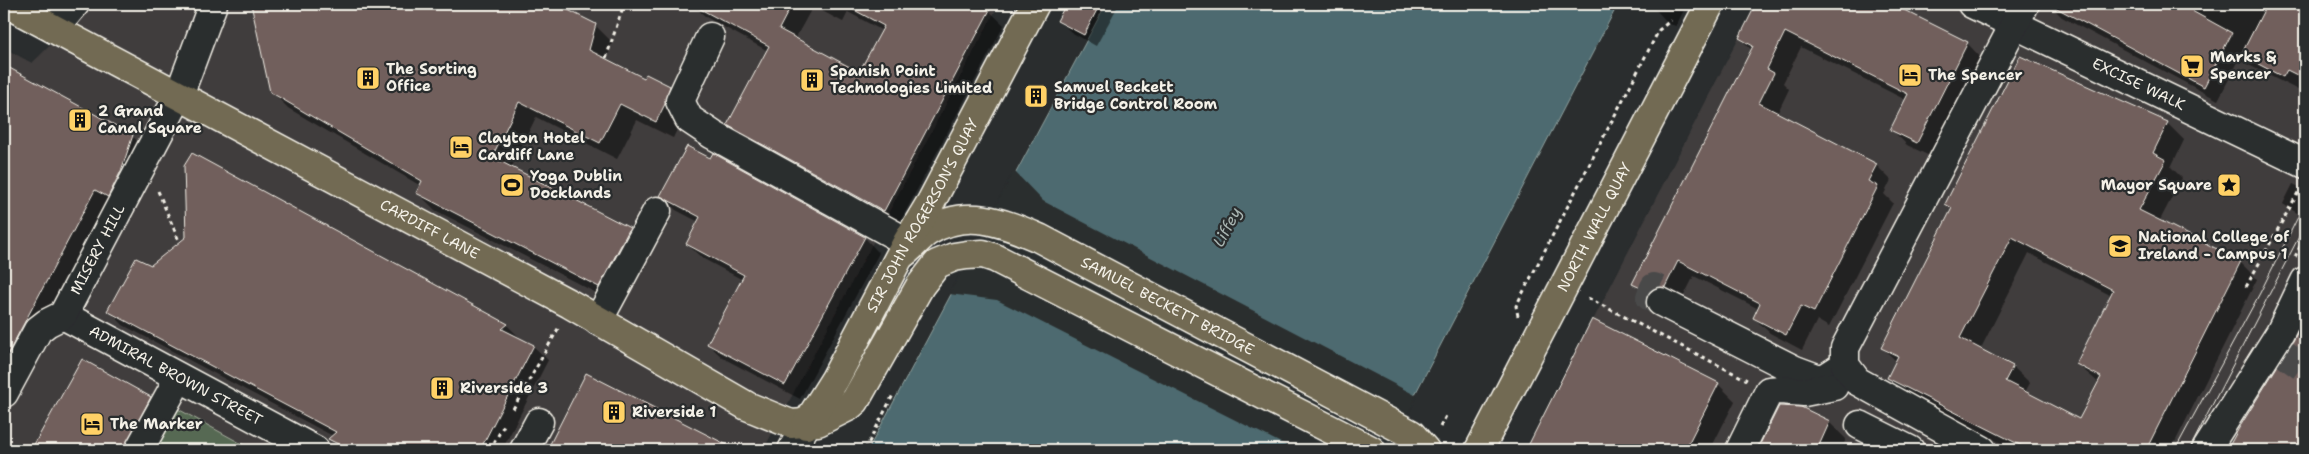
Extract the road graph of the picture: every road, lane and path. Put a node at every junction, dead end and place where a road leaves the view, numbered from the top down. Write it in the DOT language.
graph roads {
  1 [pos="7,4"];
  2 [pos="75,4"];
  3 [pos="213,4"];
  4 [pos="624,4"];
  5 [pos="1035,4"];
  6 [pos="1972,4"];
  7 [pos="1708,8"];
  8 [pos="2019,14"];
  9 [pos="54,29"];
  10 [pos="710,37"];
  11 [pos="606,58"];
  12 [pos="179,95"];
  13 [pos="2303,175"];
  14 [pos="157,189"];
  15 [pos="657,211"];
  16 [pos="179,242"];
  17 [pos="904,248"];
  18 [pos="2305,281"];
  19 [pos="1564,286"];
  20 [pos="2246,287"];
  21 [pos="1664,298"];
  22 [pos="63,315"];
  23 [pos="598,321"];
  24 [pos="548,348"];
  25 [pos="1527,358"];
  26 [pos="1851,373"];
  27 [pos="179,378"];
  28 [pos="1770,392"];
  29 [pos="4,393"];
  30 [pos="894,393"];
  31 [pos="512,410"];
  32 [pos="1446,416"];
  33 [pos="508,418"];
  34 [pos="539,422"];
  35 [pos="806,425"];
  36 [pos="1860,425"];
  37 [pos="1425,438"];
  38 [pos="140,450"];
  39 [pos="315,450"];
  40 [pos="490,450"];
  41 [pos="524,450"];
  42 [pos="792,450"];
  43 [pos="865,450"];
  44 [pos="1371,450"];
  45 [pos="1479,450"];
  46 [pos="1740,450"];
  47 [pos="1910,450"];
  48 [pos="1982,450"];
  49 [pos="2206,450"];
  1 -- 9 [label="main road, CARDIFF LANE"];
  2 -- 9 [label="street"];
  3 -- 12 [label="street, MISERY HILL"];
  4 -- 11 [label="path"];
  5 -- 17 [label="main road, SIR JOHN ROGERSON'S QUAY"];
  6 -- 8 [label="street, EXCISE WALK"];
  7 -- 19 [label="main road, NORTH WALL QUAY"];
  7 -- 25 [label="path"];
  8 -- 13 [label="street, EXCISE WALK"];
  8 -- 26 [label="street"];
  9 -- 12 [label="main road, CARDIFF LANE"];
  10 -- 17 [label="street"];
  12 -- 22 [label="street, MISERY HILL"];
  12 -- 23 [label="main road, CARDIFF LANE"];
  13 -- 20 [label="path"];
  14 -- 16 [label="path"];
  15 -- 23 [label="street"];
  17 -- 35 [label="main road, SIR JOHN ROGERSON'S QUAY"];
  17 -- 37 [label="main road, SAMUEL BECKETT BRIDGE"];
  18 -- 49 [label="street"];
  19 -- 25 [label="main road, NORTH WALL QUAY"];
  19 -- 28 [label="path"];
  21 -- 26 [label="street"];
  22 -- 27 [label="street, ADMIRAL BROWN STREET"];
  22 -- 29 [label="street"];
  23 -- 35 [label="main road, CARDIFF LANE"];
  24 -- 31 [label="path"];
  25 -- 45 [label="main road, NORTH WALL QUAY"];
  26 -- 28 [label="street"];
  26 -- 48 [label="street"];
  27 -- 38 [label="street"];
  27 -- 39 [label="street, ADMIRAL BROWN STREET"];
  28 -- 46 [label="street"];
  30 -- 43 [label="path"];
  32 -- 37 [label="path"];
  33 -- 40 [label="path"];
  34 -- 41 [label="street"];
  35 -- 42 [label="street, SIR JOHN ROGERSON'S QUAY"];
  35 -- 44 [label="main road, SIR JOHN ROGERSON'S QUAY"];
  36 -- 47 [label="street"];
}
